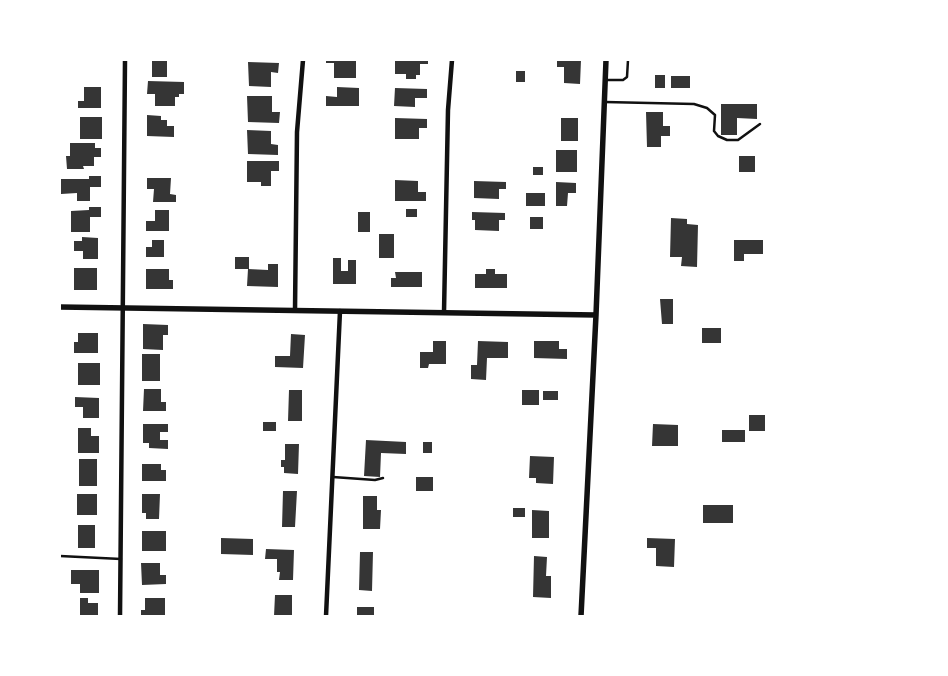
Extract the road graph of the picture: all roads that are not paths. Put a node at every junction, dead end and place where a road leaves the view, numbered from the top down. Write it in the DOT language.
graph roads {
  1 [pos="125,60"];
  2 [pos="302,60"];
  3 [pos="452,60"];
  4 [pos="606,60"];
  5 [pos="628,60"];
  6 [pos="606,80"];
  7 [pos="605,102"];
  8 [pos="760,124"];
  9 [pos="60,307"];
  10 [pos="123,308"];
  11 [pos="295,310"];
  12 [pos="340,311"];
  13 [pos="444,312"];
  14 [pos="596,315"];
  15 [pos="333,477"];
  16 [pos="383,478"];
  17 [pos="60,556"];
  18 [pos="121,559"];
  19 [pos="120,616"];
  20 [pos="326,616"];
  21 [pos="581,616"];
  1 -- 10 [label="street"];
  2 -- 11 [label="street"];
  3 -- 13 [label="street"];
  4 -- 6 [label="street"];
  5 -- 6 [label="lane"];
  6 -- 7 [label="street"];
  7 -- 8 [label="lane"];
  7 -- 14 [label="street"];
  9 -- 10 [label="street"];
  10 -- 11 [label="street"];
  10 -- 18 [label="street"];
  11 -- 12 [label="street"];
  12 -- 13 [label="street"];
  12 -- 15 [label="street"];
  13 -- 14 [label="street"];
  14 -- 21 [label="street"];
  15 -- 16 [label="lane"];
  15 -- 20 [label="street"];
  17 -- 18 [label="lane"];
  18 -- 19 [label="street"];
}
